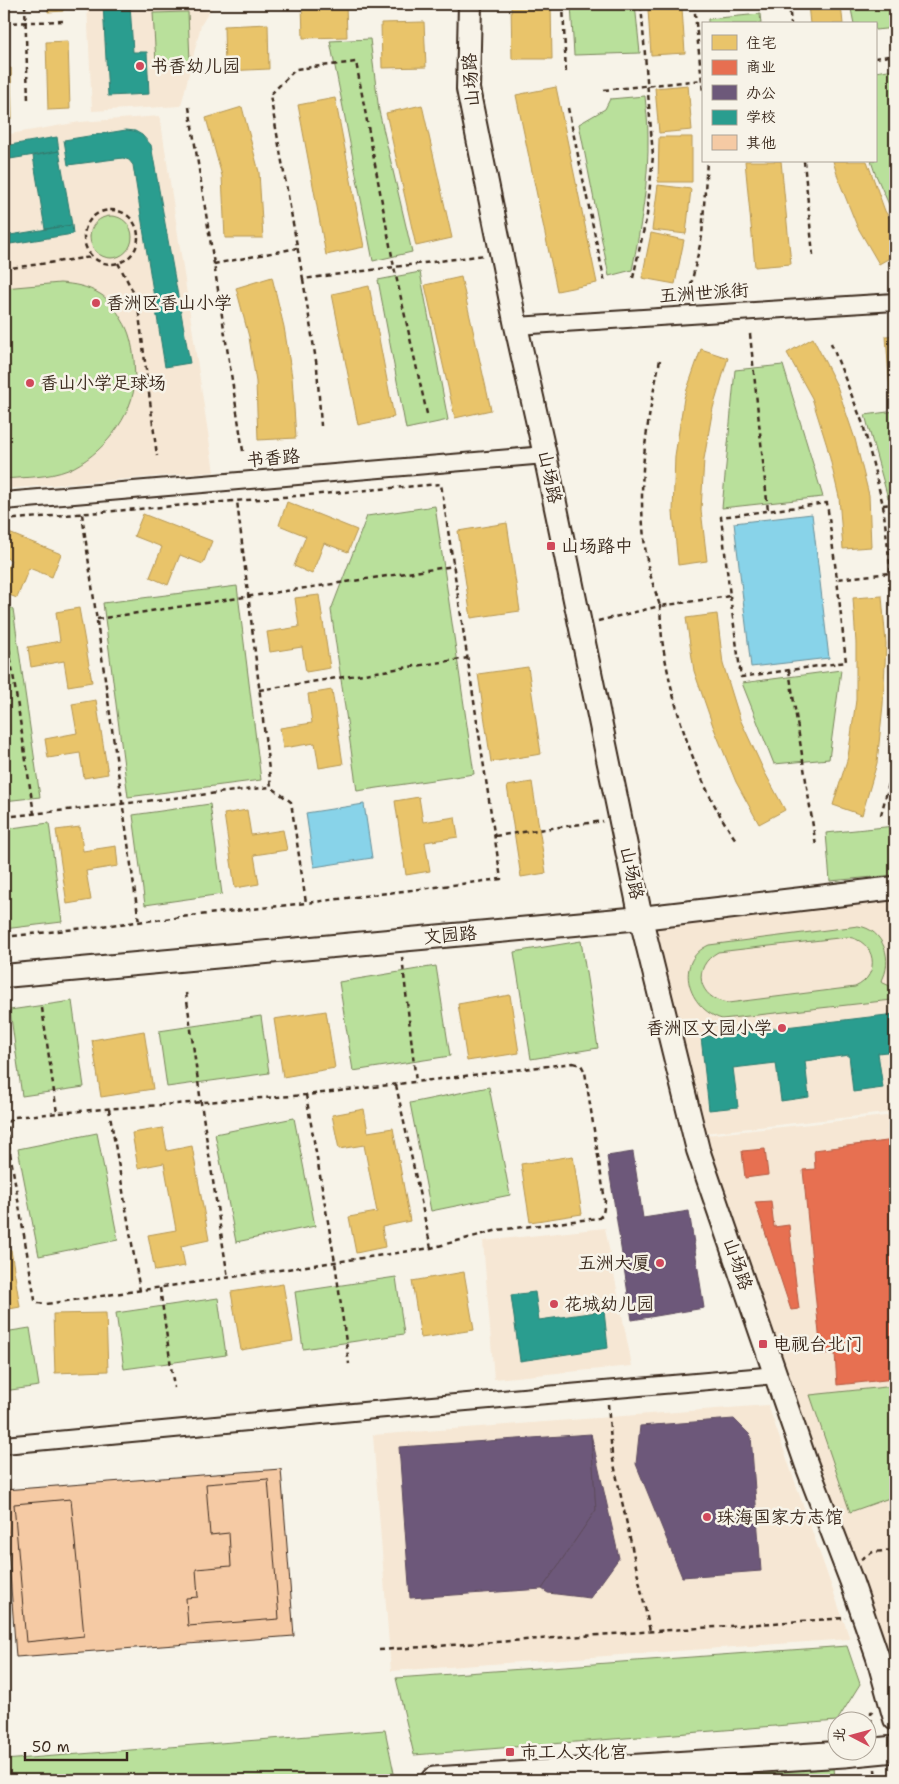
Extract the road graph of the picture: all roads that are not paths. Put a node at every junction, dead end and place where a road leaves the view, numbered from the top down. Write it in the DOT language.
graph roads {
  1 [pos="470,4"];
  2 [pos="895,302"];
  3 [pos="516,326"];
  4 [pos="545,454"];
  5 [pos="4,501"];
  6 [pos="895,888"];
  7 [pos="641,918"];
  8 [pos="4,976"];
  9 [pos="777,1375"];
  10 [pos="4,1445"];
  11 [pos="895,1719"];
  12 [pos="895,1749"];
  13 [pos="434,1780"];
  1 -- 3 [label="street, 山场路"];
  2 -- 3 [label="street, 五洲世派街"];
  3 -- 4 [label="street, 山场路"];
  4 -- 5 [label="street, 书香路"];
  4 -- 7 [label="street, 山场路"];
  6 -- 7 [label="street, 文园路"];
  7 -- 8 [label="street, 文园路"];
  7 -- 9 [label="street, 山场路"];
  9 -- 10 [label="street"];
  9 -- 11 [label="street, 山场路"];
  12 -- 13 [label="main road"];
}
